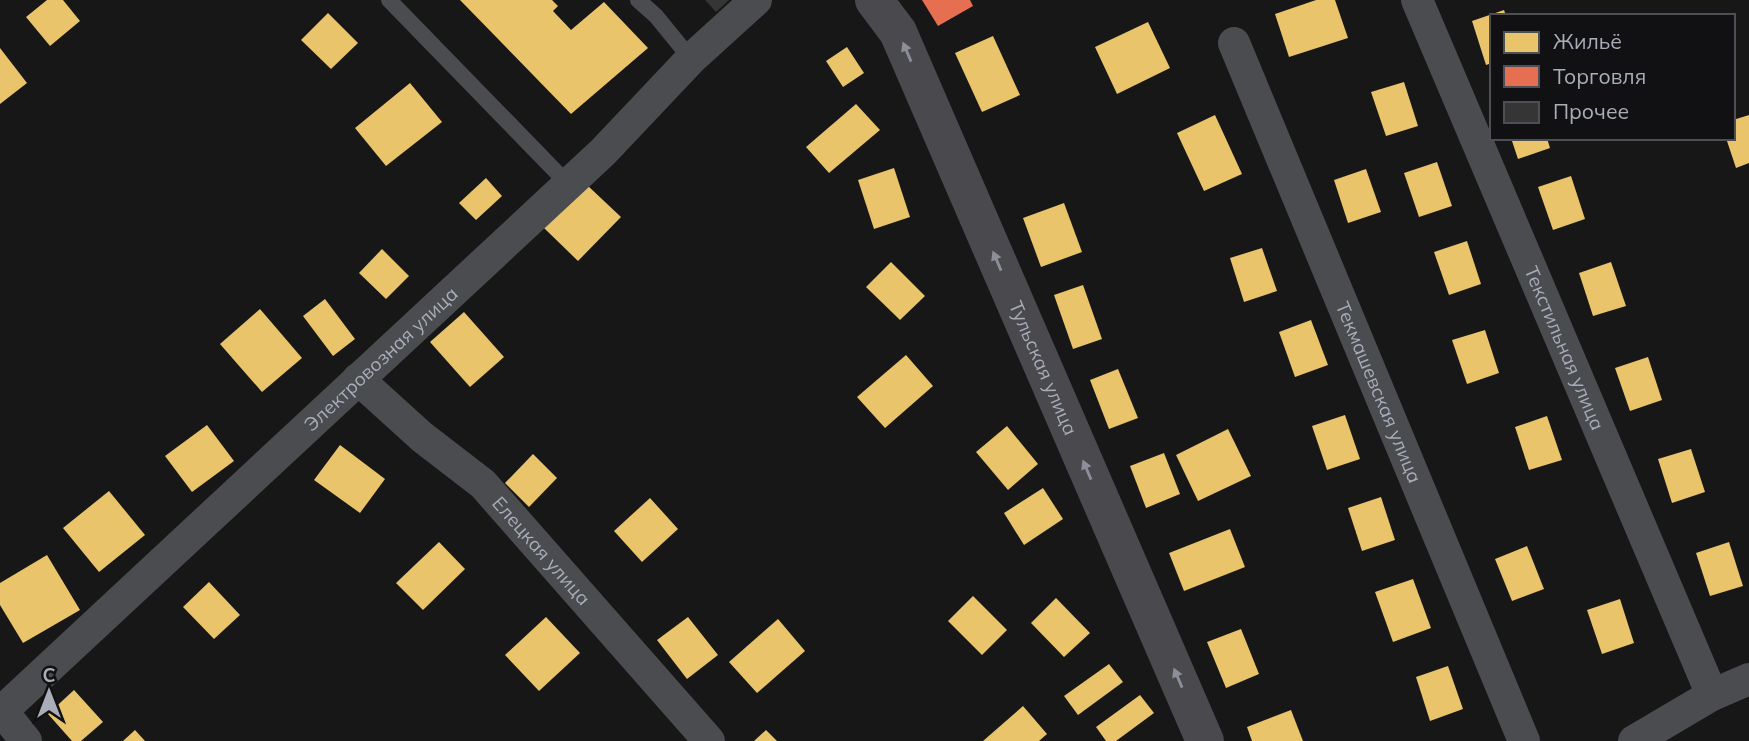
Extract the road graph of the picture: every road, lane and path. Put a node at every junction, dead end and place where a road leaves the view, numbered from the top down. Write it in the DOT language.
graph roads {
  1 [pos="389,0"];
  2 [pos="638,0"];
  3 [pos="756,0"];
  4 [pos="874,0"];
  5 [pos="1417,0"];
  6 [pos="1234,43"];
  7 [pos="691,59"];
  8 [pos="568,184"];
  9 [pos="358,379"];
  10 [pos="1749,679"];
  11 [pos="1712,695"];
  12 [pos="2,713"];
  13 [pos="26,741"];
  14 [pos="709,741"];
  15 [pos="1205,741"];
  16 [pos="1524,741"];
  17 [pos="1634,741"];
  1 -- 8 [label="lane"];
  2 -- 7 [label="lane"];
  3 -- 7 [label="street, Электровозная улица"];
  15 -- 4 [label="main road, Тульская улица, one-way"];
  5 -- 11 [label="street, Текстильная улица"];
  6 -- 16 [label="street, Текмашевская улица"];
  7 -- 8 [label="street, Электровозная улица"];
  8 -- 9 [label="street, Электровозная улица"];
  9 -- 12 [label="street, Электровозная улица"];
  9 -- 14 [label="street, Елецкая улица"];
  10 -- 11 [label="street"];
  11 -- 17 [label="street"];
  12 -- 13 [label="street"];
}
